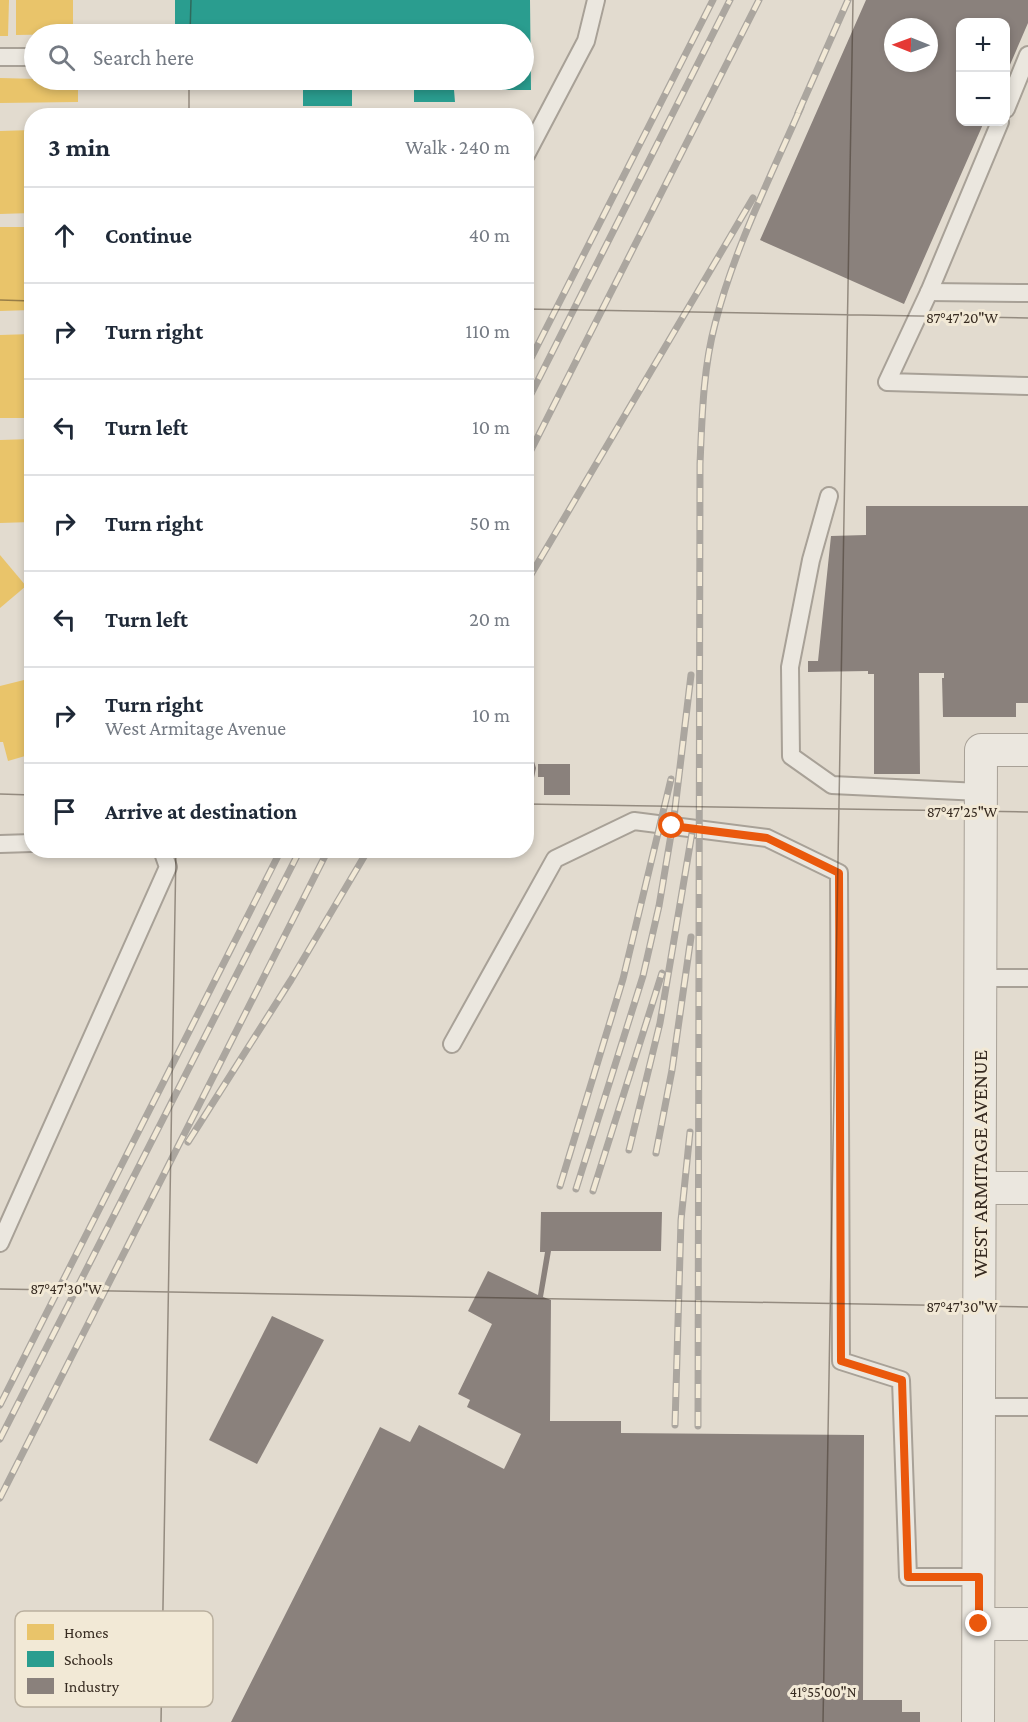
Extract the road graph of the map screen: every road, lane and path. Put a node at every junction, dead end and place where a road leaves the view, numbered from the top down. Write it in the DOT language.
graph roads {
  1 [pos="596,0"];
  2 [pos="1028,55"];
  3 [pos="0,57"];
  4 [pos="24,57"];
  5 [pos="1010,97"];
  6 [pos="998,126"];
  7 [pos="534,140"];
  8 [pos="929,292"];
  9 [pos="1028,293"];
  10 [pos="1028,386"];
  11 [pos="829,496"];
  12 [pos="1028,750"];
  13 [pos="980,792"];
  14 [pos="24,843"];
  15 [pos="0,844"];
  16 [pos="165,858"];
  17 [pos="980,978"];
  18 [pos="1028,978"];
  19 [pos="452,1044"];
  20 [pos="980,1188"];
  21 [pos="1028,1188"];
  22 [pos="0,1243"];
  23 [pos="979,1407"];
  24 [pos="1028,1407"];
  25 [pos="979,1577"];
  26 [pos="979,1624"];
  27 [pos="1028,1624"];
  28 [pos="978,1722"];
  1 -- 7 [label="lane"];
  2 -- 5 [label="lane"];
  3 -- 4 [label="lane"];
  6 -- 8 [label="lane"];
  8 -- 9 [label="lane"];
  8 -- 10 [label="lane"];
  11 -- 13 [label="lane"];
  12 -- 13 [label="street, WEST ARMITAGE AVENUE"];
  13 -- 17 [label="street, WEST ARMITAGE AVENUE"];
  14 -- 15 [label="lane"];
  16 -- 22 [label="lane"];
  17 -- 18 [label="lane"];
  17 -- 20 [label="street, WEST ARMITAGE AVENUE"];
  19 -- 25 [label="lane"];
  20 -- 21 [label="street"];
  20 -- 23 [label="street, WEST ARMITAGE AVENUE"];
  23 -- 24 [label="lane"];
  23 -- 25 [label="street, WEST ARMITAGE AVENUE"];
  25 -- 26 [label="street, WEST ARMITAGE AVENUE"];
  26 -- 27 [label="street"];
  26 -- 28 [label="street, WEST ARMITAGE AVENUE"];
}
